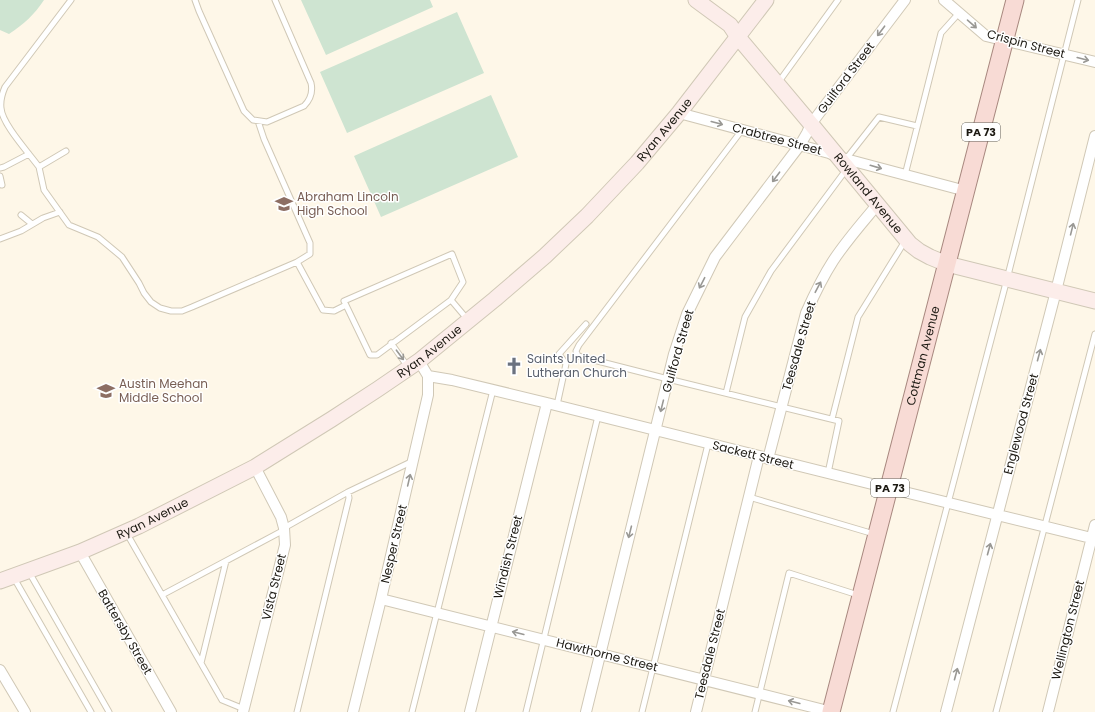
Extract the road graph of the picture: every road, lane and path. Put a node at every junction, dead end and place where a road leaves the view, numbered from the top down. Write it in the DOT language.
graph roads {
  1 [pos="71,0"];
  2 [pos="195,0"];
  3 [pos="275,0"];
  4 [pos="696,0"];
  5 [pos="766,0"];
  6 [pos="838,0"];
  7 [pos="905,0"];
  8 [pos="1015,0"];
  9 [pos="1078,0"];
  10 [pos="948,2"];
  11 [pos="959,12"];
  12 [pos="738,37"];
  13 [pos="1004,41"];
  14 [pos="1064,54"];
  15 [pos="1095,62"];
  16 [pos="777,84"];
  17 [pos="0,97"];
  18 [pos="0,109"];
  19 [pos="679,113"];
  20 [pos="258,121"];
  21 [pos="811,124"];
  22 [pos="917,126"];
  23 [pos="742,130"];
  24 [pos="1095,136"];
  25 [pos="800,146"];
  26 [pos="66,151"];
  27 [pos="29,154"];
  28 [pos="844,161"];
  29 [pos="39,167"];
  30 [pos="0,168"];
  31 [pos="905,175"];
  32 [pos="0,176"];
  33 [pos="2,184"];
  34 [pos="966,191"];
  35 [pos="877,205"];
  36 [pos="60,212"];
  37 [pos="21,215"];
  38 [pos="32,224"];
  39 [pos="0,239"];
  40 [pos="906,239"];
  41 [pos="297,262"];
  42 [pos="948,264"];
  43 [pos="1007,279"];
  44 [pos="1056,292"];
  45 [pos="451,300"];
  46 [pos="1095,301"];
  47 [pos="346,305"];
  48 [pos="468,320"];
  49 [pos="586,324"];
  50 [pos="1095,334"];
  51 [pos="391,343"];
  52 [pos="414,364"];
  53 [pos="428,376"];
  54 [pos="668,379"];
  55 [pos="493,390"];
  56 [pos="726,393"];
  57 [pos="547,403"];
  58 [pos="557,405"];
  59 [pos="782,406"];
  60 [pos="598,416"];
  61 [pos="832,419"];
  62 [pos="655,431"];
  63 [pos="708,444"];
  64 [pos="763,457"];
  65 [pos="414,460"];
  66 [pos="255,467"];
  67 [pos="828,473"];
  68 [pos="890,488"];
  69 [pos="348,492"];
  70 [pos="748,497"];
  71 [pos="948,502"];
  72 [pos="998,515"];
  73 [pos="1095,525"];
  74 [pos="1045,526"];
  75 [pos="284,529"];
  76 [pos="125,532"];
  77 [pos="877,535"];
  78 [pos="1093,538"];
  79 [pos="80,552"];
  80 [pos="226,561"];
  81 [pos="28,571"];
  82 [pos="6,578"];
  83 [pos="162,595"];
  84 [pos="862,596"];
  85 [pos="381,599"];
  86 [pos="437,613"];
  87 [pos="491,627"];
  88 [pos="543,640"];
  89 [pos="600,654"];
  90 [pos="201,663"];
  91 [pos="654,667"];
  92 [pos="0,670"];
  93 [pos="704,680"];
  94 [pos="760,694"];
  95 [pos="244,711"];
  96 [pos="24,712"];
  97 [pos="91,712"];
  98 [pos="109,712"];
  99 [pos="171,712"];
  100 [pos="296,712"];
  101 [pos="353,712"];
  102 [pos="412,712"];
  103 [pos="470,712"];
  104 [pos="526,712"];
  105 [pos="586,712"];
  106 [pos="642,712"];
  107 [pos="696,712"];
  108 [pos="755,712"];
  109 [pos="832,712"];
  110 [pos="893,712"];
  111 [pos="946,712"];
  112 [pos="996,712"];
  113 [pos="1048,712"];
  1 -- 17 [label="lane"];
  2 -- 20 [label="lane"];
  3 -- 20 [label="lane"];
  4 -- 12 [label="street, Rowland Avenue"];
  5 -- 12 [label="street, Ryan Avenue"];
  6 -- 16 [label="lane"];
  7 -- 21 [label="street, Guilford Street, one-way"];
  8 -- 13 [label="main road, Cottman Avenue / PA 73"];
  9 -- 14 [label="lane"];
  10 -- 11 [label="street, Crispin Street"];
  11 -- 13 [label="street, Crispin Street, one-way"];
  11 -- 22 [label="lane"];
  12 -- 16 [label="street, Rowland Avenue"];
  12 -- 19 [label="street, Ryan Avenue"];
  13 -- 14 [label="street, Crispin Street"];
  13 -- 34 [label="main road, Cottman Avenue / PA 73"];
  14 -- 15 [label="street, Crispin Street, one-way"];
  14 -- 43 [label="lane"];
  16 -- 21 [label="street, Rowland Avenue"];
  17 -- 18 [label="lane"];
  18 -- 27 [label="lane"];
  19 -- 23 [label="street, Crabtree Street, one-way"];
  19 -- 48 [label="street, Ryan Avenue"];
  20 -- 41 [label="lane"];
  21 -- 25 [label="street, Guilford Street"];
  21 -- 28 [label="street, Rowland Avenue"];
  22 -- 28 [label="lane"];
  22 -- 31 [label="lane"];
  23 -- 25 [label="street, Crabtree Street"];
  23 -- 54 [label="lane"];
  44 -- 24 [label="street, Englewood Street, one-way"];
  25 -- 28 [label="street, Crabtree Street"];
  25 -- 54 [label="street, Guilford Street, one-way"];
  26 -- 29 [label="lane"];
  27 -- 29 [label="lane"];
  27 -- 30 [label="lane"];
  28 -- 31 [label="street, Crabtree Street, one-way"];
  28 -- 35 [label="street, Rowland Avenue"];
  28 -- 56 [label="lane"];
  29 -- 36 [label="lane"];
  31 -- 34 [label="street, Crabtree Street"];
  32 -- 33 [label="lane"];
  34 -- 42 [label="main road, Cottman Avenue / PA 73"];
  35 -- 40 [label="street, Rowland Avenue"];
  59 -- 35 [label="street, Teesdale Street, one-way"];
  36 -- 38 [label="lane"];
  36 -- 41 [label="lane"];
  37 -- 38 [label="lane"];
  38 -- 39 [label="lane"];
  40 -- 42 [label="street, Rowland Avenue"];
  40 -- 61 [label="lane"];
  41 -- 47 [label="lane"];
  42 -- 43 [label="street, Rowland Avenue"];
  42 -- 68 [label="main road, Cottman Avenue / PA 73"];
  43 -- 44 [label="street, Rowland Avenue"];
  43 -- 71 [label="lane"];
  44 -- 46 [label="street, Rowland Avenue"];
  72 -- 44 [label="street, Englewood Street, one-way"];
  45 -- 47 [label="lane"];
  45 -- 48 [label="lane"];
  45 -- 51 [label="lane"];
  47 -- 51 [label="lane"];
  48 -- 52 [label="street, Ryan Avenue"];
  49 -- 58 [label="lane"];
  50 -- 74 [label="lane"];
  51 -- 52 [label="lane, one-way"];
  52 -- 53 [label="street"];
  52 -- 66 [label="street, Ryan Avenue"];
  53 -- 55 [label="street, Sackett Street"];
  53 -- 65 [label="street, Nesper Street"];
  54 -- 56 [label="lane"];
  54 -- 62 [label="street, Guilford Street, one-way"];
  55 -- 57 [label="street, Sackett Street"];
  55 -- 86 [label="lane"];
  56 -- 59 [label="lane"];
  57 -- 58 [label="street, Sackett Street"];
  57 -- 87 [label="street, Windish Street"];
  58 -- 60 [label="street, Sackett Street"];
  59 -- 61 [label="lane"];
  59 -- 64 [label="street, Teesdale Street"];
  60 -- 62 [label="street, Sackett Street"];
  60 -- 88 [label="lane"];
  61 -- 67 [label="lane"];
  62 -- 63 [label="street, Sackett Street"];
  62 -- 89 [label="street, Guilford Street, one-way"];
  63 -- 64 [label="street, Sackett Street"];
  63 -- 91 [label="lane"];
  64 -- 67 [label="street, Sackett Street"];
  64 -- 70 [label="street, Teesdale Street"];
  65 -- 69 [label="lane"];
  85 -- 65 [label="street, Nesper Street, one-way"];
  66 -- 75 [label="street, Vista Street"];
  66 -- 76 [label="street, Ryan Avenue"];
  67 -- 68 [label="street, Sackett Street"];
  68 -- 71 [label="street, Sackett Street"];
  68 -- 77 [label="main road, Cottman Avenue / PA 73"];
  69 -- 75 [label="lane"];
  69 -- 100 [label="lane"];
  70 -- 77 [label="lane"];
  70 -- 93 [label="street, Teesdale Street"];
  71 -- 72 [label="street, Sackett Street"];
  71 -- 110 [label="lane"];
  72 -- 74 [label="street, Sackett Street"];
  111 -- 72 [label="street, Englewood Street, one-way"];
  73 -- 78 [label="street, Wellington Street"];
  74 -- 78 [label="street, Sackett Street"];
  74 -- 112 [label="lane"];
  75 -- 80 [label="lane"];
  75 -- 95 [label="street, Vista Street"];
  76 -- 79 [label="street, Ryan Avenue"];
  76 -- 83 [label="lane"];
  77 -- 84 [label="main road, Cottman Avenue / PA 73"];
  78 -- 113 [label="street, Wellington Street"];
  79 -- 81 [label="street, Ryan Avenue"];
  79 -- 99 [label="street, Battersby Street"];
  80 -- 83 [label="lane"];
  80 -- 90 [label="lane"];
  81 -- 82 [label="street, Ryan Avenue"];
  81 -- 98 [label="lane"];
  82 -- 97 [label="lane"];
  83 -- 90 [label="lane"];
  84 -- 94 [label="lane"];
  84 -- 109 [label="main road, Cottman Avenue / PA 73"];
  85 -- 86 [label="street, Hawthorne Street"];
  85 -- 101 [label="street, Nesper Street"];
  86 -- 87 [label="street, Hawthorne Street"];
  86 -- 102 [label="lane"];
  88 -- 87 [label="street, Hawthorne Street, one-way"];
  87 -- 103 [label="street, Windish Street"];
  88 -- 89 [label="street, Hawthorne Street"];
  88 -- 104 [label="lane"];
  89 -- 91 [label="street, Hawthorne Street"];
  89 -- 105 [label="street, Guilford Street"];
  90 -- 95 [label="lane"];
  91 -- 93 [label="street, Hawthorne Street"];
  91 -- 106 [label="lane"];
  92 -- 96 [label="street"];
  93 -- 94 [label="street, Hawthorne Street"];
  93 -- 107 [label="street, Teesdale Street"];
  94 -- 108 [label="lane"];
  109 -- 94 [label="street, Hawthorne Street, one-way"];
}
